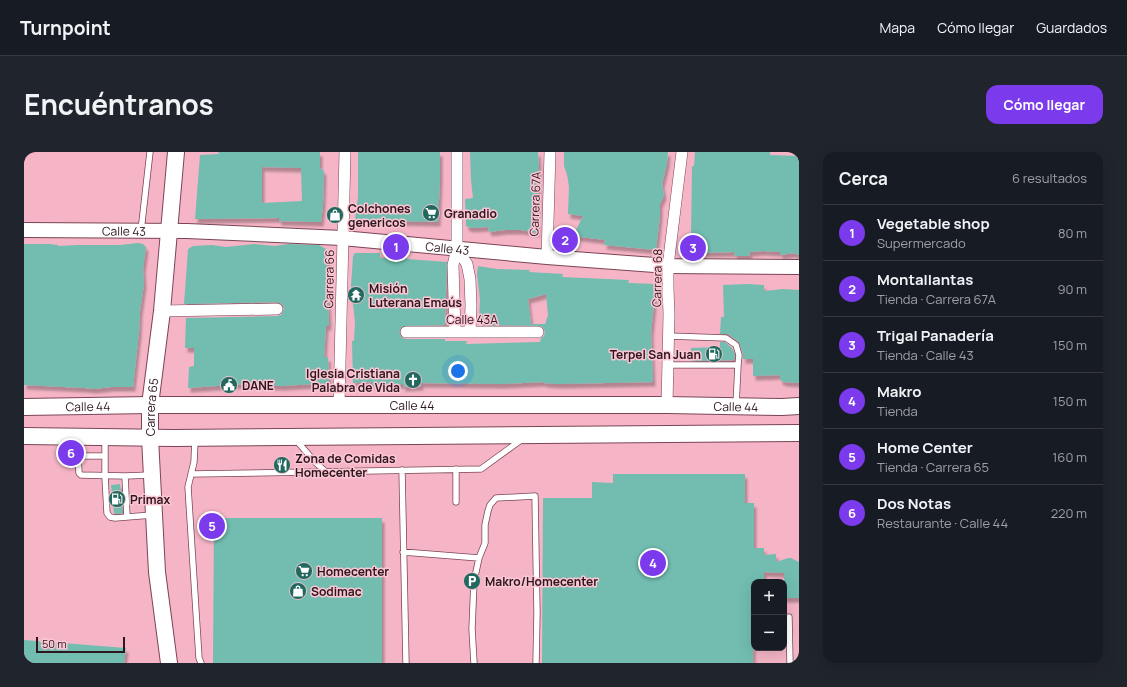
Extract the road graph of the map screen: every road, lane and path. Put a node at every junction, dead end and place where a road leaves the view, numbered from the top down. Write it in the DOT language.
graph roads {
  1 [pos="150,152"];
  2 [pos="176,152"];
  3 [pos="345,152"];
  4 [pos="457,152"];
  5 [pos="550,152"];
  6 [pos="682,152"];
  7 [pos="24,230"];
  8 [pos="142,231"];
  9 [pos="168,231"];
  10 [pos="342,238"];
  11 [pos="456,249"];
  12 [pos="547,257"];
  13 [pos="668,266"];
  14 [pos="799,267"];
  15 [pos="277,309"];
  16 [pos="162,311"];
  17 [pos="406,332"];
  18 [pos="455,332"];
  19 [pos="470,332"];
  20 [pos="538,332"];
  21 [pos="668,336"];
  22 [pos="668,365"];
  23 [pos="738,366"];
  24 [pos="150,405"];
  25 [pos="667,405"];
  26 [pos="24,406"];
  27 [pos="339,406"];
  28 [pos="736,406"];
  29 [pos="799,406"];
  30 [pos="799,433"];
  31 [pos="24,436"];
  32 [pos="526,436"];
  33 [pos="77,437"];
  34 [pos="106,437"];
  35 [pos="195,437"];
  36 [pos="293,437"];
  37 [pos="150,438"];
  38 [pos="78,456"];
  39 [pos="105,456"];
  40 [pos="456,469"];
  41 [pos="402,470"];
  42 [pos="326,472"];
  43 [pos="191,474"];
  44 [pos="152,475"];
  45 [pos="105,476"];
  46 [pos="125,476"];
  47 [pos="456,502"];
  48 [pos="154,515"];
  49 [pos="127,517"];
  50 [pos="403,552"];
  51 [pos="479,558"];
  52 [pos="789,617"];
  53 [pos="169,663"];
  54 [pos="201,663"];
  55 [pos="406,663"];
  56 [pos="474,663"];
  57 [pos="536,663"];
  58 [pos="790,663"];
  1 -- 8 [label="lane"];
  2 -- 9 [label="main road, Carrera 65"];
  3 -- 10 [label="street, Carrera 66"];
  4 -- 11 [label="street"];
  5 -- 12 [label="street, Carrera 67A"];
  6 -- 13 [label="street, Carrera 68"];
  7 -- 8 [label="street, Calle 43"];
  8 -- 9 [label="street, Calle 43"];
  9 -- 10 [label="street, Calle 43"];
  9 -- 16 [label="main road, Carrera 65"];
  10 -- 11 [label="street, Calle 43"];
  10 -- 27 [label="street, Carrera 66"];
  11 -- 12 [label="street, Calle 43"];
  11 -- 18 [label="street"];
  11 -- 19 [label="street"];
  12 -- 13 [label="street, Calle 43"];
  13 -- 14 [label="street, Calle 43"];
  13 -- 21 [label="street, Carrera 68"];
  15 -- 16 [label="street"];
  16 -- 24 [label="main road, Carrera 65"];
  17 -- 18 [label="street, Calle 43A"];
  18 -- 19 [label="street, Calle 43A"];
  19 -- 20 [label="street, Calle 43A"];
  21 -- 22 [label="street, Carrera 68"];
  21 -- 23 [label="lane"];
  22 -- 23 [label="lane"];
  22 -- 25 [label="street, Carrera 68"];
  23 -- 28 [label="lane"];
  24 -- 26 [label="main road, Calle 44"];
  24 -- 27 [label="main road, Calle 44"];
  24 -- 37 [label="main road, Carrera 65"];
  25 -- 27 [label="main road, Calle 44"];
  25 -- 28 [label="main road, Calle 44"];
  28 -- 29 [label="main road, Calle 44"];
  30 -- 32 [label="main road"];
  31 -- 33 [label="main road"];
  32 -- 36 [label="main road"];
  32 -- 40 [label="lane"];
  33 -- 34 [label="main road"];
  33 -- 38 [label="lane"];
  34 -- 37 [label="main road"];
  34 -- 39 [label="lane"];
  35 -- 36 [label="main road"];
  35 -- 37 [label="main road"];
  35 -- 43 [label="lane"];
  36 -- 42 [label="lane"];
  37 -- 44 [label="main road, Carrera 65"];
  38 -- 39 [label="lane"];
  38 -- 45 [label="lane"];
  39 -- 45 [label="lane"];
  40 -- 41 [label="lane"];
  40 -- 47 [label="lane"];
  41 -- 42 [label="lane"];
  41 -- 50 [label="lane"];
  42 -- 43 [label="lane"];
  43 -- 54 [label="lane"];
  44 -- 46 [label="lane"];
  44 -- 48 [label="main road, Carrera 65"];
  45 -- 46 [label="lane"];
  45 -- 49 [label="lane"];
  46 -- 49 [label="lane"];
  48 -- 49 [label="lane"];
  48 -- 53 [label="main road, Carrera 65"];
  50 -- 51 [label="lane"];
  50 -- 55 [label="lane"];
  51 -- 56 [label="lane"];
  51 -- 57 [label="lane"];
  52 -- 58 [label="lane"];
}
